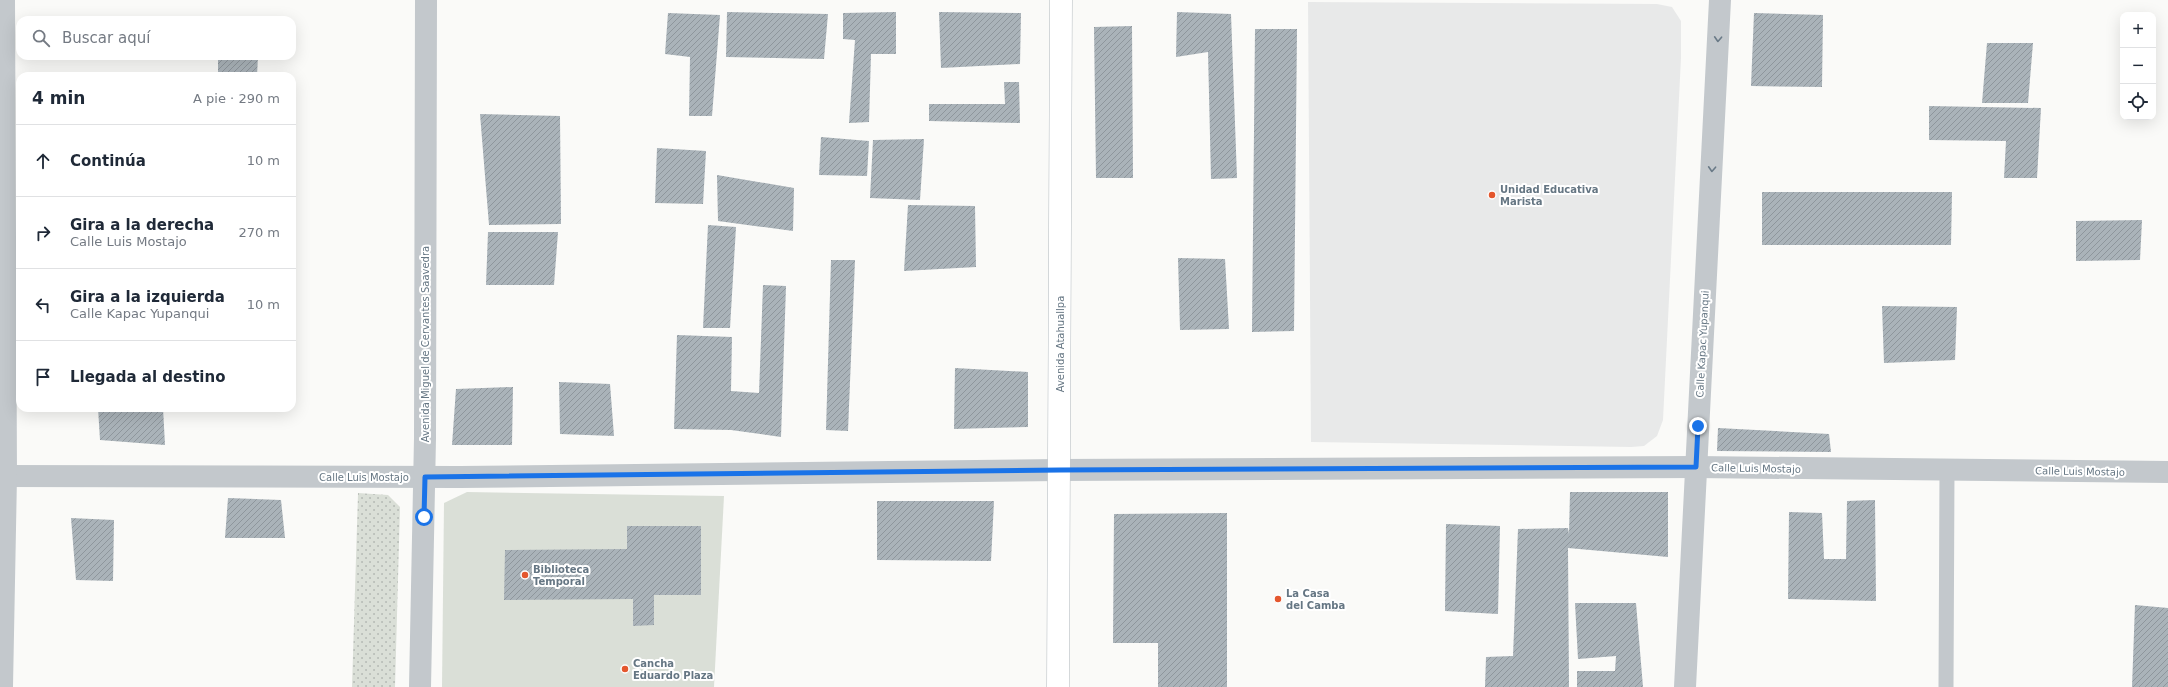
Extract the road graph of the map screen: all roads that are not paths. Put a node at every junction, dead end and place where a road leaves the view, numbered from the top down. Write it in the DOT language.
graph roads {
  1 [pos="4,0"];
  2 [pos="426,0"];
  3 [pos="1061,0"];
  4 [pos="1720,0"];
  5 [pos="1696,467"];
  6 [pos="1060,470"];
  7 [pos="1947,470"];
  8 [pos="2168,472"];
  9 [pos="3,476"];
  10 [pos="425,477"];
  11 [pos="2,687"];
  12 [pos="420,687"];
  13 [pos="1058,687"];
  14 [pos="1685,687"];
  15 [pos="1946,687"];
  1 -- 9 [label="street"];
  2 -- 10 [label="street, Avenida Miguel de Cervantes Saavedra"];
  3 -- 6 [label="main road, Avenida Atahuallpa"];
  4 -- 5 [label="street, Calle Kapac Yupanqui, one-way"];
  5 -- 6 [label="street, Calle Luis Mostajo"];
  5 -- 7 [label="street, Calle Luis Mostajo"];
  5 -- 14 [label="street, Calle Kapac Yupanqui"];
  6 -- 10 [label="street, Calle Luis Mostajo"];
  6 -- 13 [label="main road, Avenida Atahuallpa"];
  7 -- 8 [label="street, Calle Luis Mostajo"];
  7 -- 15 [label="lane"];
  9 -- 10 [label="street, Calle Luis Mostajo"];
  9 -- 11 [label="street"];
  10 -- 12 [label="street, Avenida Miguel de Cervantes Saavedra"];
}
